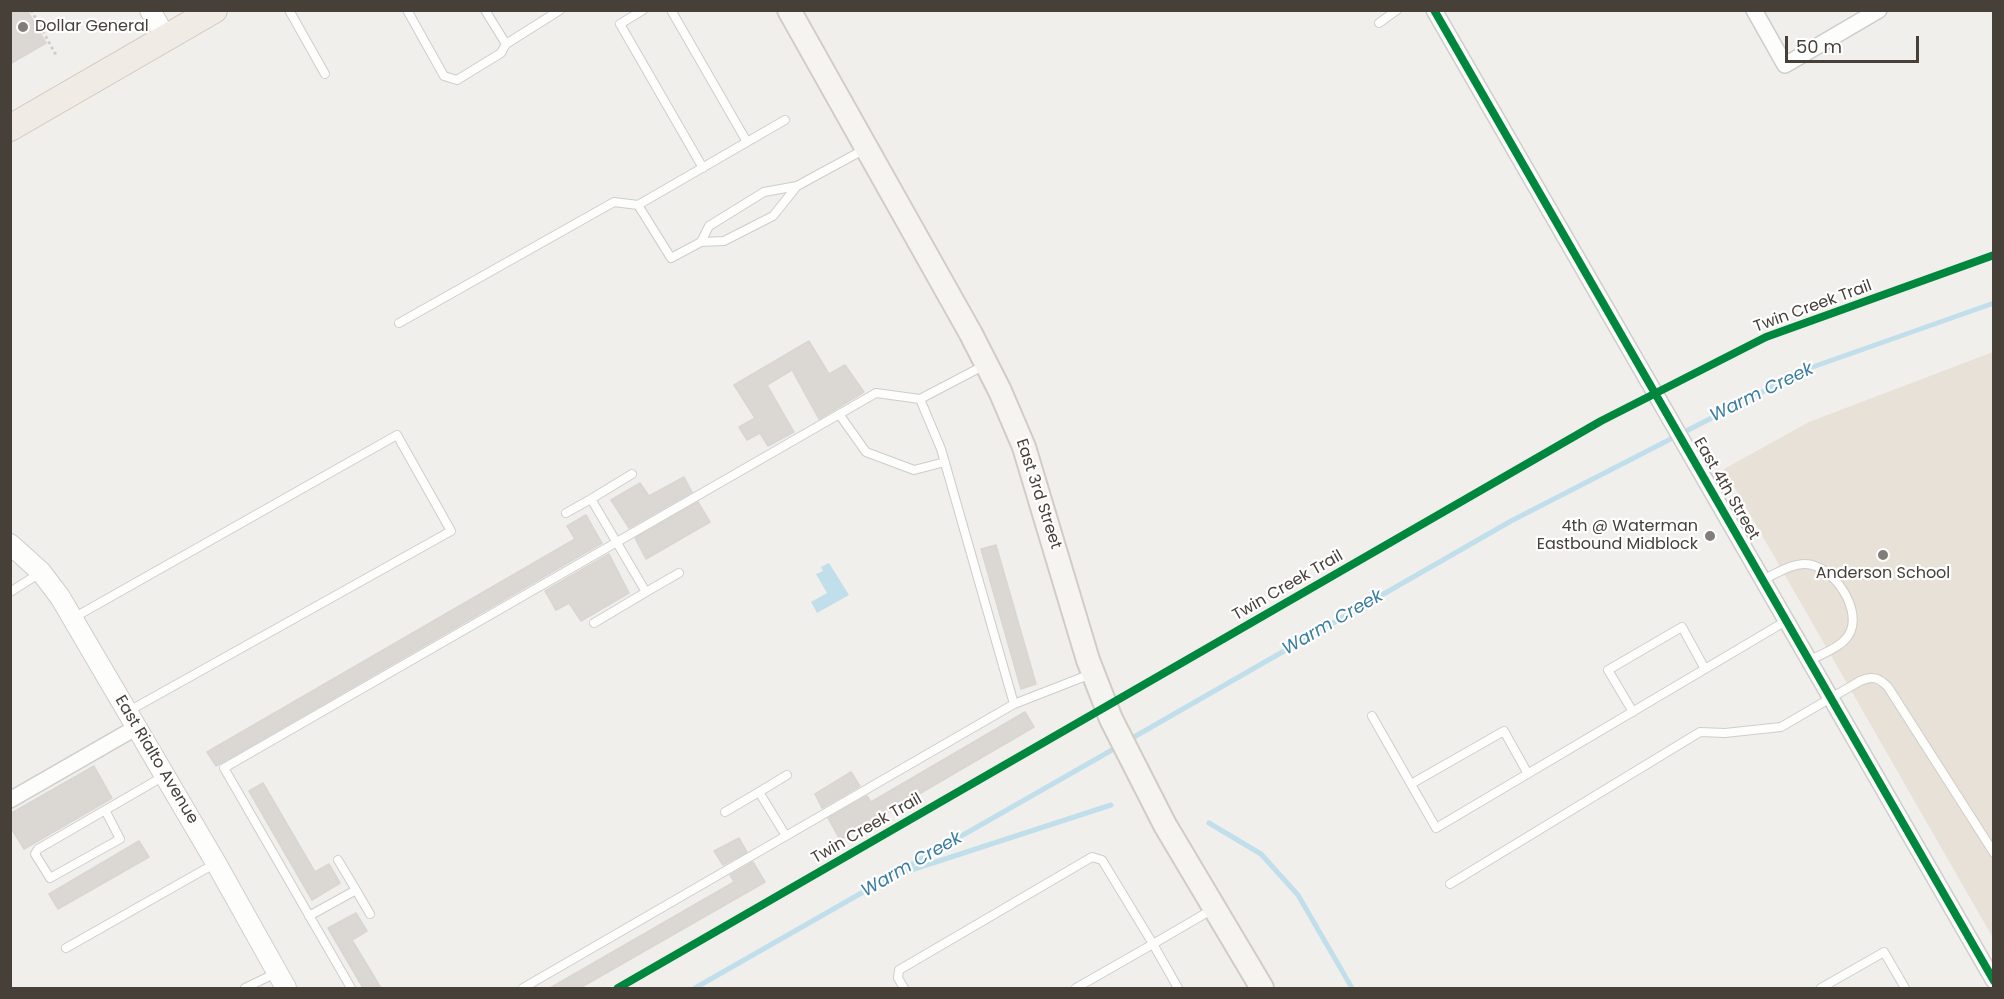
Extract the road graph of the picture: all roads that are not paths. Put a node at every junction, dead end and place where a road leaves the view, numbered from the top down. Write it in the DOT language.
graph roads {
  1 [pos="150,10"];
  2 [pos="214,10"];
  3 [pos="289,10"];
  4 [pos="406,10"];
  5 [pos="560,10"];
  6 [pos="643,10"];
  7 [pos="671,10"];
  8 [pos="789,10"];
  9 [pos="1397,10"];
  10 [pos="1434,10"];
  11 [pos="1754,10"];
  12 [pos="1879,10"];
  13 [pos="488,12"];
  14 [pos="1379,22"];
  15 [pos="166,38"];
  16 [pos="506,44"];
  17 [pos="324,74"];
  18 [pos="785,120"];
  19 [pos="10,128"];
  20 [pos="747,142"];
  21 [pos="866,148"];
  22 [pos="703,168"];
  23 [pos="797,186"];
  24 [pos="638,205"];
  25 [pos="700,242"];
  26 [pos="399,323"];
  27 [pos="987,364"];
  28 [pos="920,399"];
  29 [pos="838,414"];
  30 [pos="945,462"];
  31 [pos="632,474"];
  32 [pos="591,499"];
  33 [pos="566,513"];
  34 [pos="617,542"];
  35 [pos="10,544"];
  36 [pos="41,572"];
  37 [pos="678,573"];
  38 [pos="1762,580"];
  39 [pos="10,592"];
  40 [pos="646,592"];
  41 [pos="73,618"];
  42 [pos="1786,621"];
  43 [pos="594,622"];
  44 [pos="1809,661"];
  45 [pos="1705,669"];
  46 [pos="1093,673"];
  47 [pos="1831,699"];
  48 [pos="1014,704"];
  49 [pos="1633,712"];
  50 [pos="1372,716"];
  51 [pos="132,720"];
  52 [pos="1528,774"];
  53 [pos="165,775"];
  54 [pos="787,775"];
  55 [pos="1411,784"];
  56 [pos="759,792"];
  57 [pos="10,800"];
  58 [pos="105,810"];
  59 [pos="725,812"];
  60 [pos="786,836"];
  61 [pos="1994,853"];
  62 [pos="338,860"];
  63 [pos="216,863"];
  64 [pos="1450,884"];
  65 [pos="356,890"];
  66 [pos="1215,908"];
  67 [pos="370,914"];
  68 [pos="309,916"];
  69 [pos="1153,945"];
  70 [pos="66,948"];
  71 [pos="281,980"];
  72 [pos="1994,981"];
  73 [pos="245,988"];
  74 [pos="351,988"];
  75 [pos="523,988"];
  76 [pos="904,988"];
  77 [pos="1076,988"];
  78 [pos="1178,988"];
  79 [pos="1262,988"];
  80 [pos="1821,988"];
  81 [pos="1905,988"];
  1 -- 15 [label="street"];
  2 -- 15 [label="main road"];
  3 -- 17 [label="lane"];
  4 -- 16 [label="lane"];
  5 -- 16 [label="lane"];
  6 -- 22 [label="lane"];
  7 -- 20 [label="lane"];
  8 -- 21 [label="main road, East 3rd Street"];
  9 -- 14 [label="lane"];
  10 -- 38 [label="street, East 4th Street"];
  11 -- 12 [label="street"];
  13 -- 16 [label="lane"];
  15 -- 19 [label="main road"];
  18 -- 20 [label="lane"];
  20 -- 22 [label="lane"];
  21 -- 23 [label="lane"];
  21 -- 27 [label="main road, East 3rd Street"];
  22 -- 24 [label="lane"];
  23 -- 25 [label="lane"];
  23 -- 25 [label="lane"];
  24 -- 25 [label="lane"];
  24 -- 26 [label="lane"];
  27 -- 28 [label="lane"];
  27 -- 46 [label="main road, East 3rd Street"];
  28 -- 29 [label="lane"];
  28 -- 30 [label="lane"];
  29 -- 30 [label="lane"];
  29 -- 34 [label="lane"];
  30 -- 48 [label="lane"];
  31 -- 32 [label="lane"];
  32 -- 33 [label="lane"];
  32 -- 34 [label="lane"];
  34 -- 40 [label="lane"];
  34 -- 68 [label="lane"];
  35 -- 36 [label="street, East Rialto Avenue"];
  36 -- 39 [label="lane"];
  36 -- 41 [label="street, East Rialto Avenue"];
  37 -- 40 [label="lane"];
  38 -- 42 [label="street, East 4th Street"];
  38 -- 44 [label="lane"];
  40 -- 43 [label="lane"];
  41 -- 51 [label="street, East Rialto Avenue"];
  41 -- 51 [label="lane"];
  42 -- 44 [label="street, East 4th Street"];
  42 -- 45 [label="lane"];
  44 -- 47 [label="street, East 4th Street"];
  45 -- 49 [label="lane"];
  45 -- 49 [label="lane"];
  46 -- 48 [label="lane"];
  46 -- 66 [label="main road, East 3rd Street"];
  47 -- 61 [label="lane"];
  47 -- 64 [label="lane"];
  47 -- 72 [label="street, East 4th Street"];
  48 -- 60 [label="lane"];
  49 -- 52 [label="lane"];
  50 -- 55 [label="lane"];
  51 -- 53 [label="street, East Rialto Avenue"];
  51 -- 57 [label="street"];
  52 -- 55 [label="lane"];
  52 -- 55 [label="lane"];
  53 -- 58 [label="lane"];
  53 -- 63 [label="street, East Rialto Avenue"];
  54 -- 56 [label="lane"];
  56 -- 59 [label="lane"];
  56 -- 60 [label="lane"];
  58 -- 58 [label="lane"];
  60 -- 75 [label="lane"];
  62 -- 65 [label="lane"];
  63 -- 70 [label="lane"];
  63 -- 71 [label="street, East Rialto Avenue"];
  65 -- 67 [label="lane"];
  65 -- 68 [label="lane"];
  66 -- 69 [label="lane"];
  66 -- 79 [label="main road, East 3rd Street"];
  68 -- 74 [label="lane"];
  69 -- 76 [label="lane"];
  69 -- 77 [label="lane"];
  69 -- 78 [label="lane"];
  71 -- 73 [label="lane"];
  80 -- 81 [label="lane"];
}
